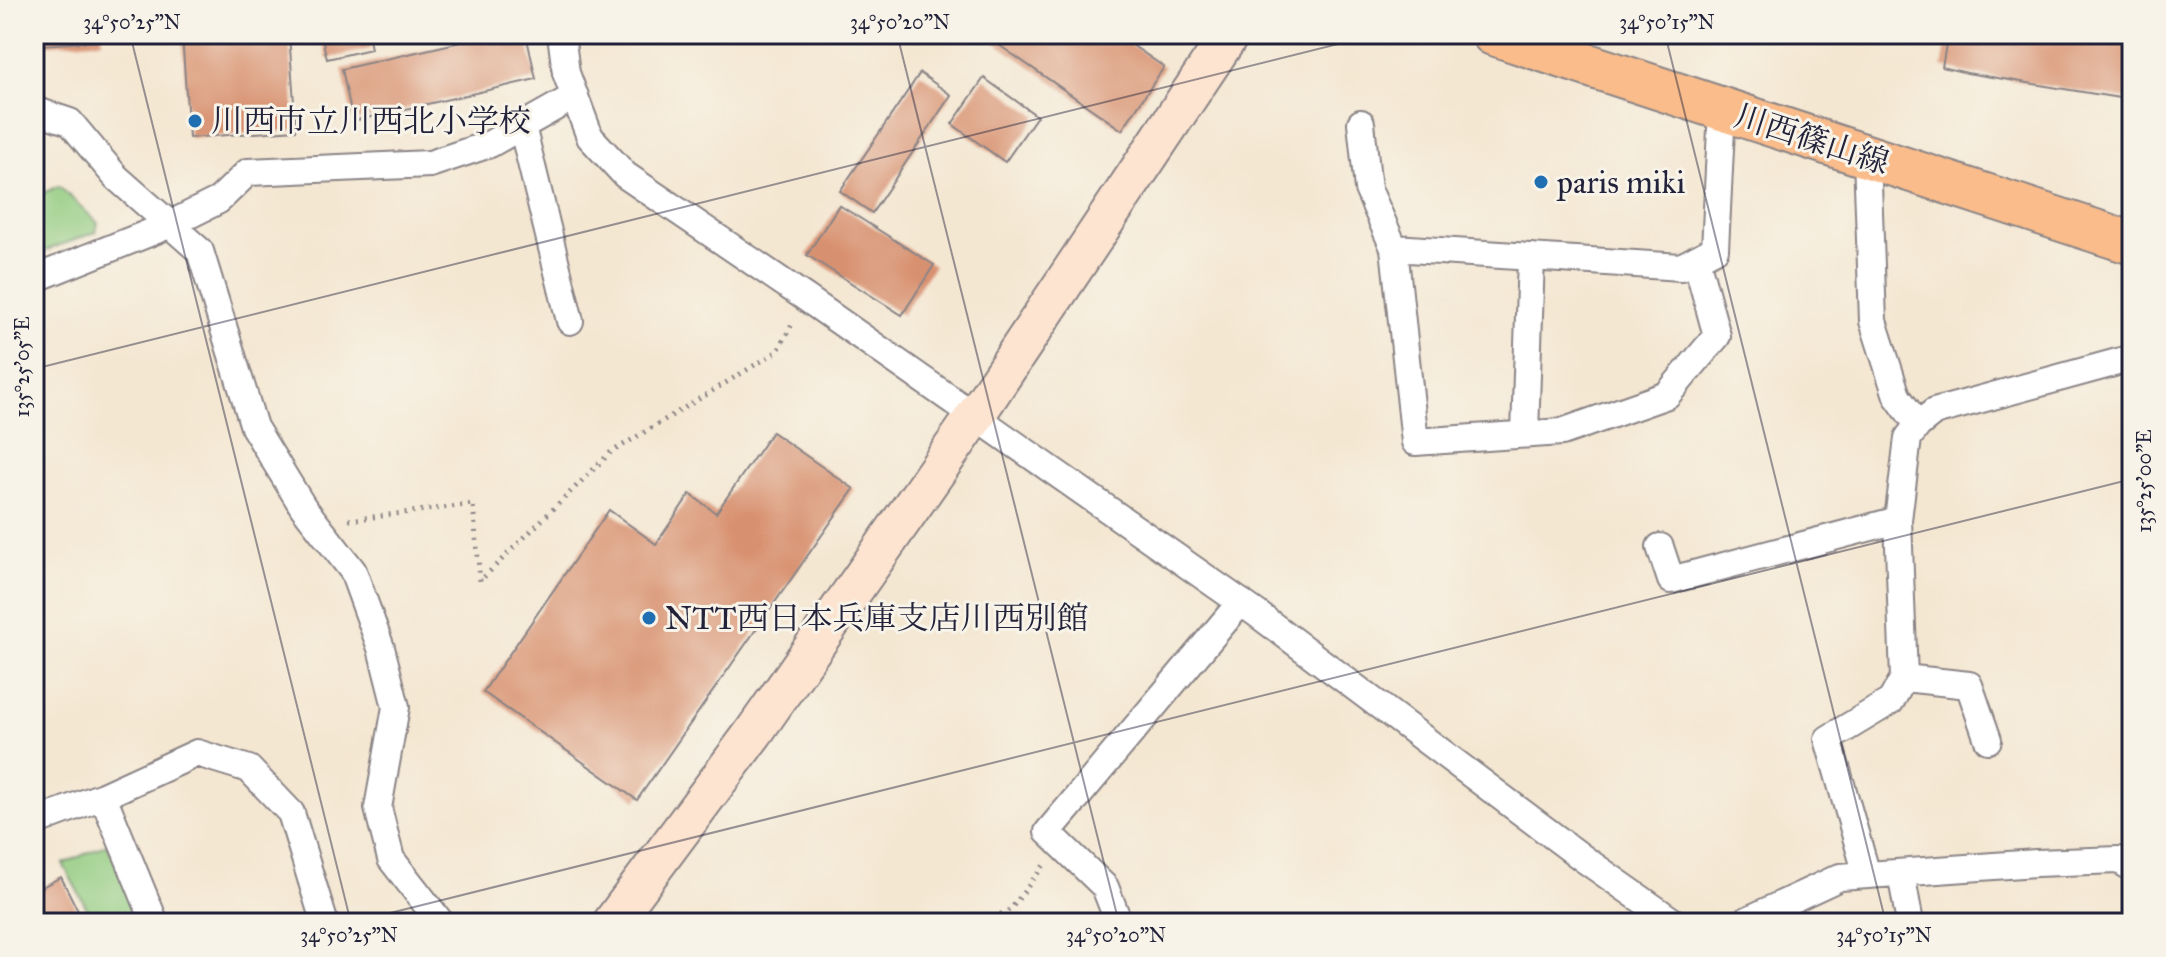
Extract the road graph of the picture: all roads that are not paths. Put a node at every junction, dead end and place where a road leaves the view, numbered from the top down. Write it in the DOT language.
graph roads {
  1 [pos="561,34"];
  2 [pos="1230,34"];
  3 [pos="1493,34"];
  4 [pos="575,96"];
  5 [pos="1722,109"];
  6 [pos="34,110"];
  7 [pos="1361,123"];
  8 [pos="522,126"];
  9 [pos="1867,157"];
  10 [pos="169,225"];
  11 [pos="2132,243"];
  12 [pos="1394,248"];
  13 [pos="1531,257"];
  14 [pos="1696,259"];
  15 [pos="34,279"];
  16 [pos="570,321"];
  17 [pos="2132,358"];
  18 [pos="975,416"];
  19 [pos="1918,425"];
  20 [pos="1525,433"];
  21 [pos="1898,520"];
  22 [pos="1660,547"];
  23 [pos="1241,602"];
  24 [pos="1904,678"];
  25 [pos="1988,740"];
  26 [pos="103,796"];
  27 [pos="34,822"];
  28 [pos="2132,868"];
  29 [pos="1901,873"];
  30 [pos="1867,875"];
  31 [pos="1644,915"];
  32 [pos="155,923"];
  33 [pos="318,923"];
  34 [pos="441,923"];
  35 [pos="612,923"];
  36 [pos="1119,923"];
  37 [pos="1675,923"];
  38 [pos="1741,923"];
  39 [pos="1910,923"];
  1 -- 4 [label="street"];
  2 -- 18 [label="street"];
  3 -- 5 [label="main road, 川西篠山線"];
  4 -- 8 [label="street"];
  4 -- 18 [label="street"];
  5 -- 9 [label="main road, 川西篠山線"];
  5 -- 14 [label="street"];
  6 -- 10 [label="street"];
  7 -- 12 [label="street"];
  8 -- 10 [label="street"];
  8 -- 16 [label="street"];
  9 -- 11 [label="main road, 川西篠山線"];
  9 -- 19 [label="street"];
  10 -- 15 [label="street"];
  10 -- 34 [label="street"];
  12 -- 13 [label="street"];
  12 -- 20 [label="street"];
  13 -- 14 [label="street"];
  13 -- 20 [label="street"];
  14 -- 20 [label="street"];
  17 -- 19 [label="street"];
  18 -- 23 [label="street"];
  18 -- 35 [label="street"];
  19 -- 21 [label="street"];
  21 -- 22 [label="street"];
  21 -- 24 [label="street"];
  23 -- 31 [label="street"];
  23 -- 36 [label="street"];
  24 -- 25 [label="street"];
  24 -- 30 [label="street"];
  26 -- 27 [label="street"];
  26 -- 32 [label="street"];
  26 -- 33 [label="street"];
  28 -- 29 [label="street"];
  29 -- 30 [label="street"];
  29 -- 39 [label="street"];
  30 -- 38 [label="street"];
  31 -- 37 [label="street"];
}
